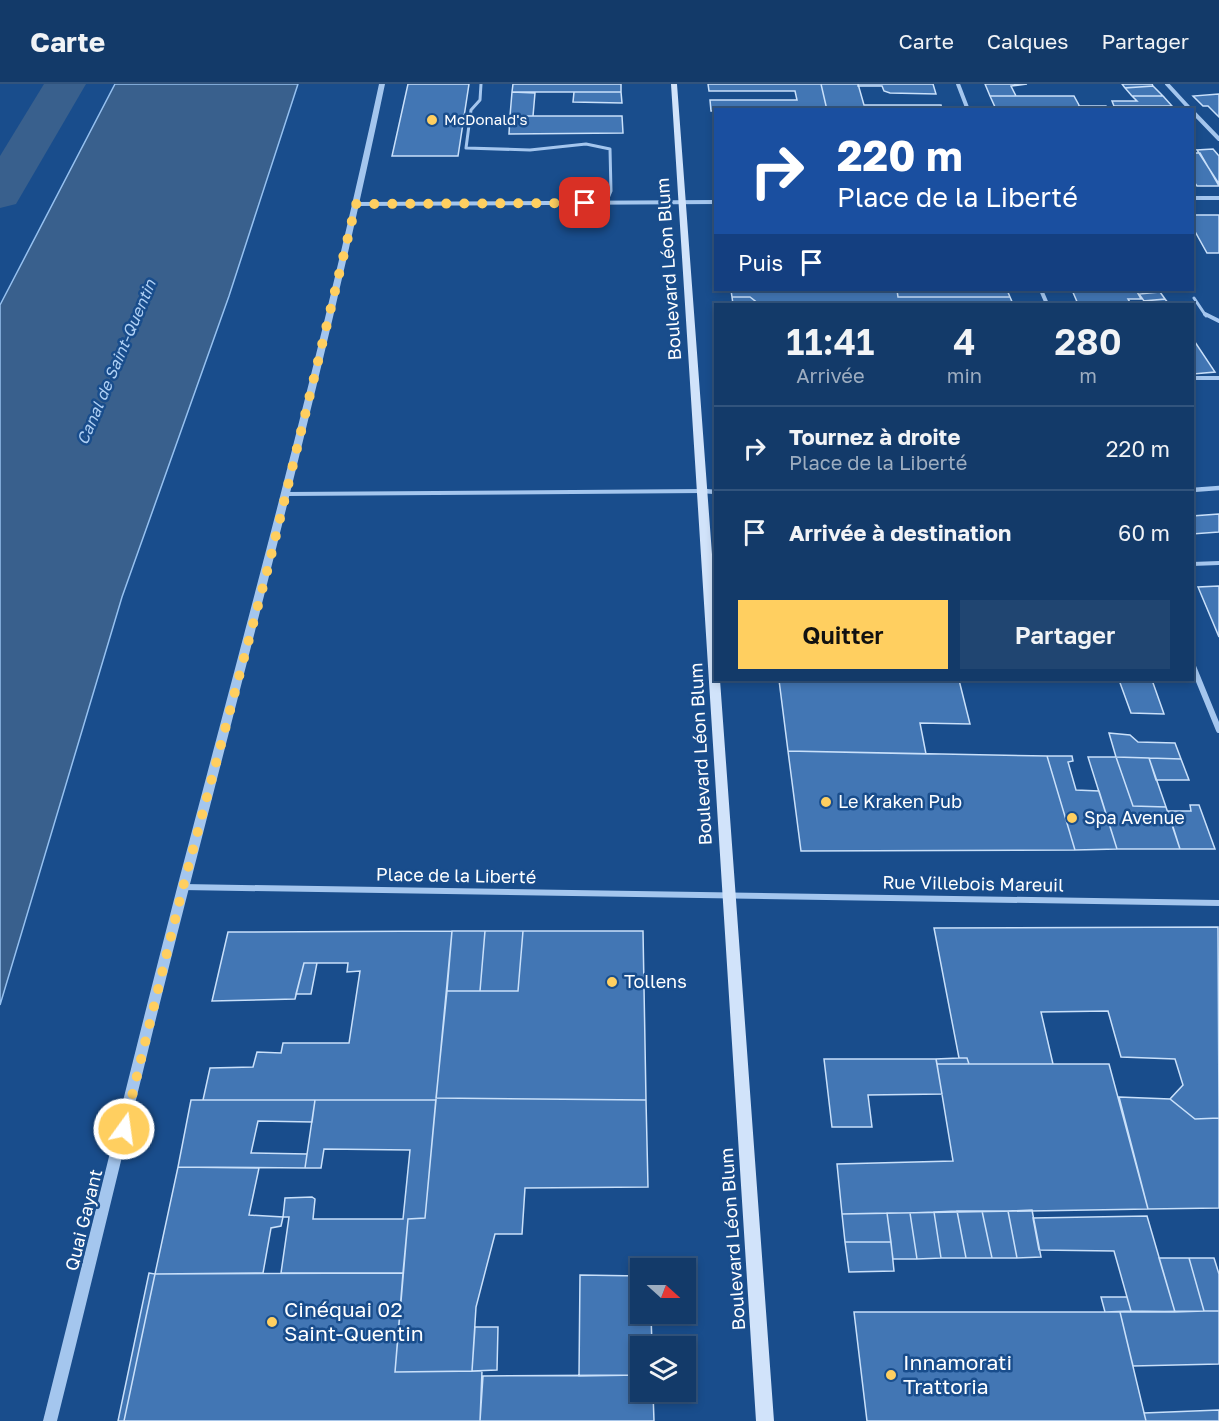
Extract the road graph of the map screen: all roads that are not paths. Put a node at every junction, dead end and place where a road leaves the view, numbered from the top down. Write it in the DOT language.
graph roads {
  1 [pos="382,84"];
  2 [pos="481,84"];
  3 [pos="674,84"];
  4 [pos="958,84"];
  5 [pos="1167,84"];
  6 [pos="967,108"];
  7 [pos="1190,108"];
  8 [pos="1194,112"];
  9 [pos="1219,140"];
  10 [pos="1194,198"];
  11 [pos="1219,198"];
  12 [pos="683,202"];
  13 [pos="714,202"];
  14 [pos="606,203"];
  15 [pos="356,204"];
  16 [pos="1194,298"];
  17 [pos="1219,321"];
  18 [pos="1194,378"];
  19 [pos="1219,378"];
  20 [pos="1219,488"];
  21 [pos="1194,490"];
  22 [pos="710,492"];
  23 [pos="286,494"];
  24 [pos="1219,563"];
  25 [pos="1194,564"];
  26 [pos="714,587"];
  27 [pos="1194,669"];
  28 [pos="718,681"];
  29 [pos="1219,730"];
  30 [pos="183,887"];
  31 [pos="727,896"];
  32 [pos="1219,903"];
  33 [pos="50,1421"];
  34 [pos="765,1421"];
  1 -- 15 [label="street, Quai Gayant"];
  2 -- 14 [label="lane"];
  3 -- 12 [label="main road, Boulevard Léon Blum"];
  4 -- 6 [label="street"];
  5 -- 7 [label="street"];
  8 -- 9 [label="street"];
  10 -- 11 [label="street"];
  12 -- 13 [label="street"];
  12 -- 14 [label="street"];
  12 -- 22 [label="main road, Boulevard Léon Blum"];
  14 -- 15 [label="street"];
  15 -- 23 [label="street, Quai Gayant"];
  16 -- 17 [label="lane"];
  18 -- 19 [label="lane"];
  20 -- 21 [label="street"];
  22 -- 23 [label="lane"];
  22 -- 26 [label="main road, Boulevard Léon Blum"];
  23 -- 30 [label="street, Quai Gayant"];
  24 -- 25 [label="lane"];
  27 -- 29 [label="street"];
  28 -- 31 [label="main road, Boulevard Léon Blum"];
  30 -- 31 [label="street, Place de la Liberté"];
  30 -- 33 [label="street, Quai Gayant"];
  31 -- 32 [label="street, Rue Villebois Mareuil"];
  31 -- 34 [label="main road, Boulevard Léon Blum"];
}
